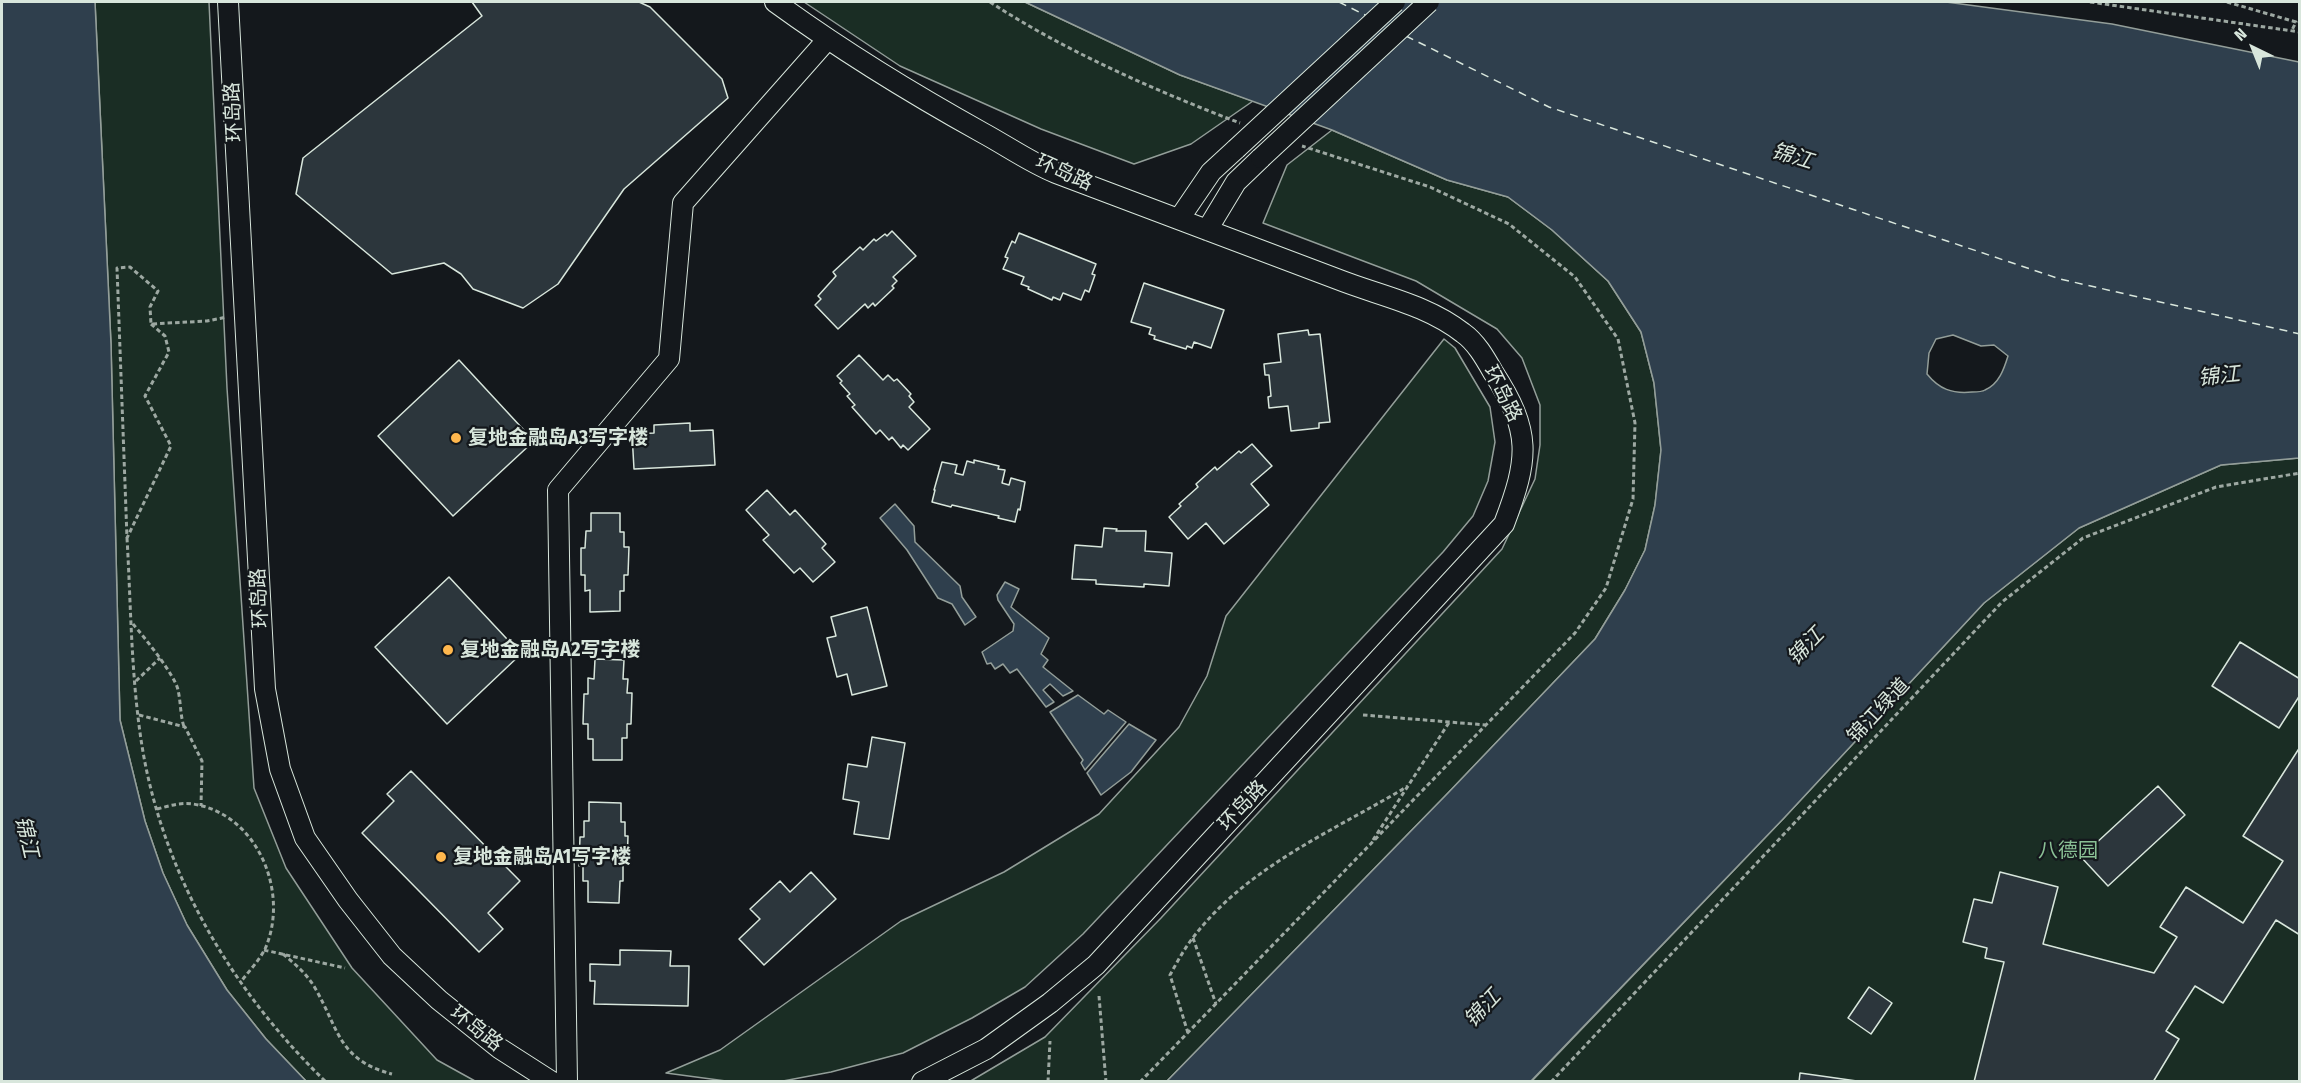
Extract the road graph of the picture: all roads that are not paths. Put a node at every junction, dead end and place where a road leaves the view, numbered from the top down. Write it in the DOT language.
graph roads {
  1 [pos="228,2"];
  2 [pos="775,2"];
  3 [pos="1395,2"];
  4 [pos="1430,2"];
  5 [pos="827,40"];
  6 [pos="1179,219"];
  7 [pos="1207,230"];
  8 [pos="552,1082"];
  9 [pos="567,1082"];
  10 [pos="922,1082"];
  1 -- 8 [label="street, 环岛路"];
  2 -- 5 [label="street, 环岛路"];
  3 -- 6 [label="street, bridge"];
  4 -- 7 [label="street, bridge"];
  5 -- 6 [label="street, 环岛路"];
  5 -- 9 [label="street"];
  6 -- 7 [label="street, 环岛路"];
  7 -- 10 [label="street, 环岛路"];
}
